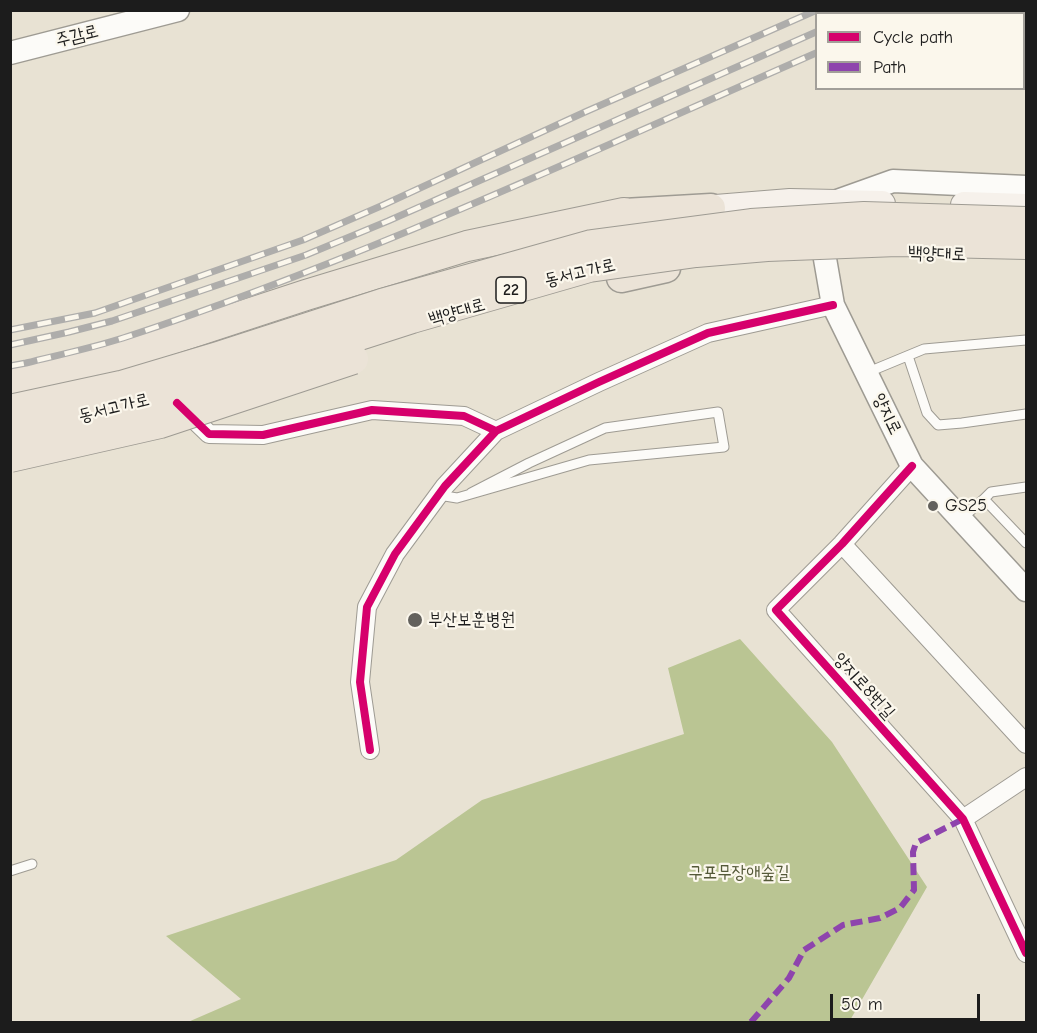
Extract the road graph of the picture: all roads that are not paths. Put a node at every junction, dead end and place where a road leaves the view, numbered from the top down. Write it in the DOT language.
graph roads {
  1 [pos="178,10"];
  2 [pos="10,53"];
  3 [pos="1026,187"];
  4 [pos="825,202"];
  5 [pos="1026,207"];
  6 [pos="711,208"];
  7 [pos="624,213"];
  8 [pos="1026,222"];
  9 [pos="1026,244"];
  10 [pos="824,249"];
  11 [pos="719,255"];
  12 [pos="1026,257"];
  13 [pos="621,278"];
  14 [pos="832,305"];
  15 [pos="1026,340"];
  16 [pos="908,356"];
  17 [pos="866,373"];
  18 [pos="10,384"];
  19 [pos="10,397"];
  20 [pos="177,403"];
  21 [pos="10,410"];
  22 [pos="1026,414"];
  23 [pos="496,431"];
  24 [pos="10,434"];
  25 [pos="10,450"];
  26 [pos="10,457"];
  27 [pos="912,466"];
  28 [pos="1026,487"];
  29 [pos="471,493"];
  30 [pos="439,495"];
  31 [pos="984,499"];
  32 [pos="961,519"];
  33 [pos="1026,543"];
  34 [pos="842,544"];
  35 [pos="1026,590"];
  36 [pos="1026,744"];
  37 [pos="370,750"];
  38 [pos="1026,777"];
  39 [pos="963,819"];
  40 [pos="32,864"];
  41 [pos="10,871"];
  42 [pos="1026,953"];
  1 -- 2 [label="street, 주감로"];
  3 -- 4 [label="street"];
  4 -- 5 [label="main road"];
  4 -- 6 [label="main road"];
  4 -- 10 [label="street, 양지로"];
  6 -- 7 [label="main road"];
  6 -- 19 [label="main road"];
  7 -- 18 [label="highway"];
  8 -- 21 [label="highway, 동서고가로 / 22, bridge"];
  9 -- 24 [label="highway, 동서고가로 / 22, bridge"];
  10 -- 11 [label="main road, 백양대로"];
  10 -- 12 [label="main road, 백양대로"];
  10 -- 14 [label="street, 양지로"];
  11 -- 13 [label="main road"];
  11 -- 20 [label="main road, 백양대로"];
  13 -- 26 [label="highway, bridge"];
  14 -- 17 [label="street, 양지로"];
  14 -- 23 [label="street"];
  15 -- 16 [label="lane"];
  16 -- 17 [label="lane"];
  16 -- 22 [label="lane"];
  17 -- 27 [label="street, 양지로"];
  20 -- 23 [label="street"];
  20 -- 25 [label="main road, 백양대로"];
  23 -- 30 [label="street"];
  27 -- 32 [label="street, 양지로"];
  27 -- 34 [label="street, 양지로8번길"];
  28 -- 31 [label="lane"];
  29 -- 29 [label="lane"];
  29 -- 30 [label="lane"];
  30 -- 37 [label="street"];
  31 -- 32 [label="lane"];
  31 -- 33 [label="lane"];
  32 -- 35 [label="street, 양지로"];
  34 -- 36 [label="street"];
  34 -- 39 [label="street, 양지로8번길"];
  38 -- 39 [label="street"];
  39 -- 42 [label="street, 양지로8번길"];
  40 -- 41 [label="lane"];
}
